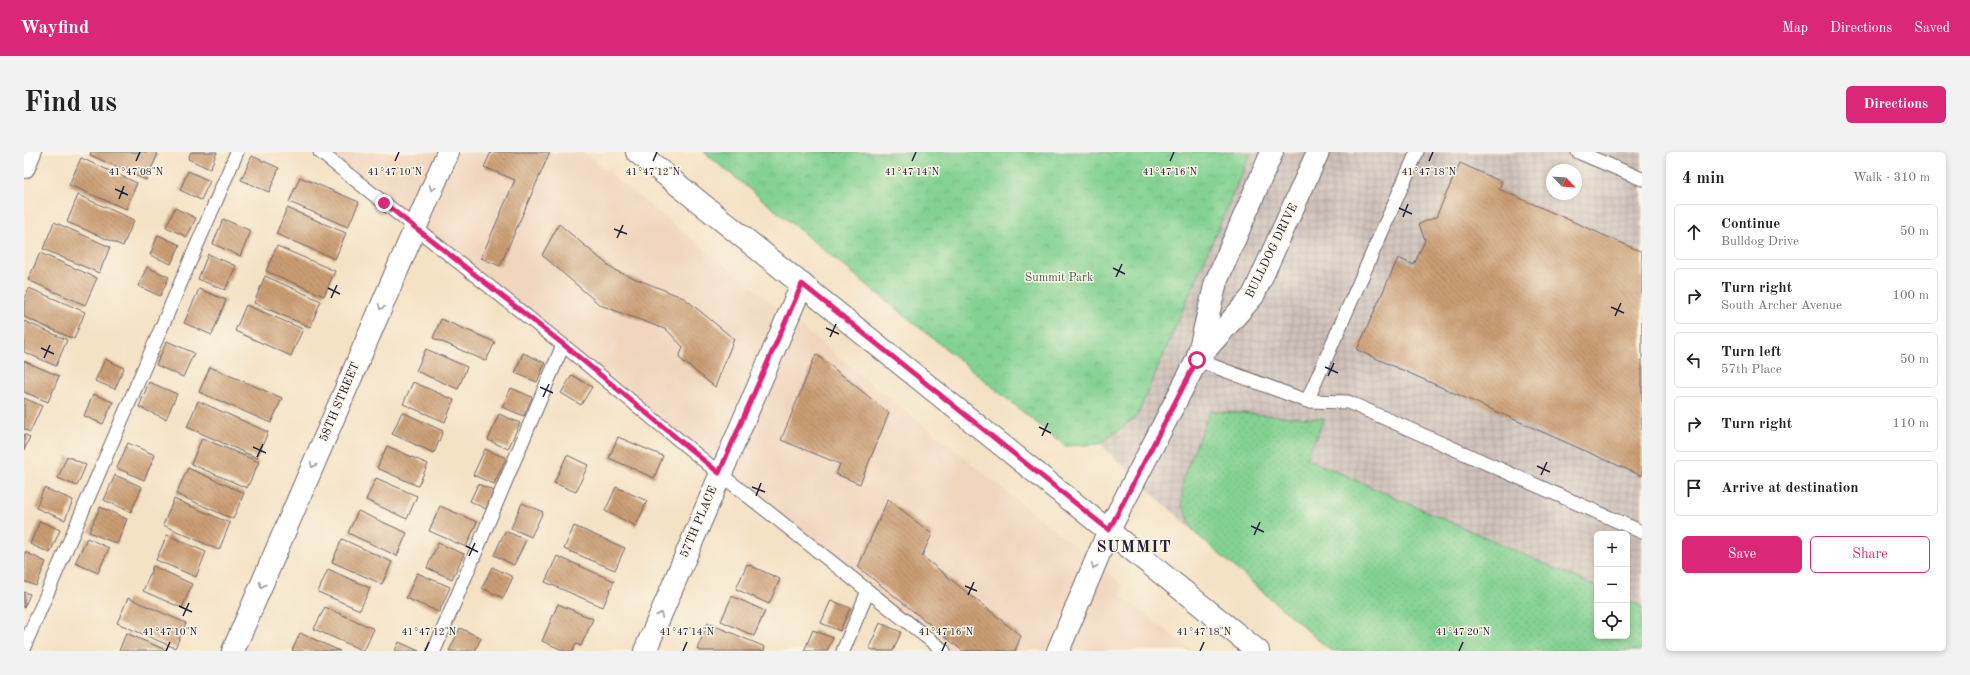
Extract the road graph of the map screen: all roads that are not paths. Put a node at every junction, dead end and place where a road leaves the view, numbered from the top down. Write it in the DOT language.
graph roads {
  1 [pos="30,152"];
  2 [pos="237,152"];
  3 [pos="320,152"];
  4 [pos="448,152"];
  5 [pos="637,152"];
  6 [pos="1272,152"];
  7 [pos="1318,152"];
  8 [pos="1416,152"];
  9 [pos="1578,152"];
  10 [pos="24,166"];
  11 [pos="1642,179"];
  12 [pos="416,227"];
  13 [pos="802,284"];
  14 [pos="563,344"];
  15 [pos="1197,360"];
  16 [pos="1307,401"];
  17 [pos="719,473"];
  18 [pos="1109,530"];
  19 [pos="1642,532"];
  20 [pos="868,591"];
  21 [pos="24,646"];
  22 [pos="233,651"];
  23 [pos="434,651"];
  24 [pos="645,651"];
  25 [pos="843,651"];
  26 [pos="944,651"];
  27 [pos="1058,651"];
  28 [pos="1258,651"];
  1 -- 10 [label="street"];
  2 -- 21 [label="lane"];
  3 -- 12 [label="lane"];
  4 -- 12 [label="street, 58TH STREET, one-way"];
  5 -- 13 [label="street"];
  6 -- 15 [label="street, BULLDOG DRIVE"];
  7 -- 15 [label="street, BULLDOG DRIVE"];
  8 -- 16 [label="lane"];
  9 -- 11 [label="lane"];
  12 -- 14 [label="lane"];
  12 -- 22 [label="street, 58TH STREET, one-way"];
  13 -- 17 [label="street, 57TH PLACE"];
  13 -- 18 [label="street"];
  14 -- 17 [label="lane"];
  14 -- 23 [label="lane"];
  15 -- 16 [label="lane"];
  15 -- 18 [label="street, BULLDOG DRIVE"];
  16 -- 19 [label="lane"];
  17 -- 20 [label="lane"];
  24 -- 17 [label="street, 57TH PLACE, one-way"];
  18 -- 27 [label="street, BULLDOG DRIVE, one-way"];
  18 -- 28 [label="street"];
  20 -- 25 [label="lane"];
  20 -- 26 [label="lane"];
}
